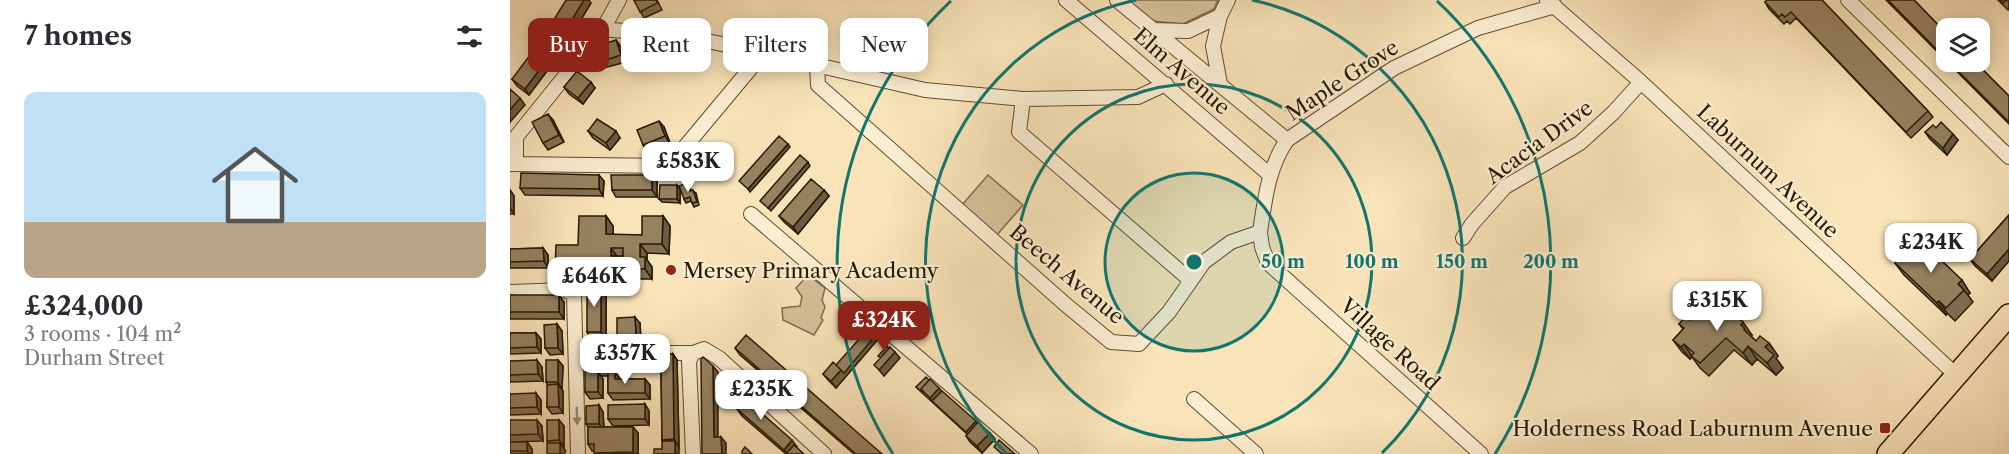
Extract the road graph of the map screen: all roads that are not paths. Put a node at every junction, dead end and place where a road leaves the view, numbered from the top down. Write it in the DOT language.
graph roads {
  1 [pos="619,0"];
  2 [pos="1066,0"];
  3 [pos="1117,0"];
  4 [pos="1228,0"];
  5 [pos="1848,0"];
  6 [pos="1551,3"];
  7 [pos="1220,16"];
  8 [pos="609,18"];
  9 [pos="609,30"];
  10 [pos="1152,30"];
  11 [pos="723,44"];
  12 [pos="828,68"];
  13 [pos="568,72"];
  14 [pos="747,72"];
  15 [pos="817,72"];
  16 [pos="1641,82"];
  17 [pos="1166,84"];
  18 [pos="1220,84"];
  19 [pos="1023,99"];
  20 [pos="1287,140"];
  21 [pos="2009,157"];
  22 [pos="513,164"];
  23 [pos="1270,176"];
  24 [pos="751,214"];
  25 [pos="1260,231"];
  26 [pos="1463,238"];
  27 [pos="1190,280"];
  28 [pos="510,292"];
  29 [pos="2009,315"];
  30 [pos="576,353"];
  31 [pos="691,357"];
  32 [pos="1957,376"];
  33 [pos="1194,399"];
  34 [pos="578,454"];
  35 [pos="693,454"];
  36 [pos="824,454"];
  37 [pos="1031,454"];
  38 [pos="1256,454"];
  39 [pos="1481,454"];
  40 [pos="1888,454"];
  1 -- 8 [label="street"];
  2 -- 17 [label="street, Elm Avenue"];
  3 -- 10 [label="street, Elm Avenue"];
  4 -- 7 [label="street"];
  5 -- 21 [label="street"];
  6 -- 16 [label="street, Laburnum Avenue"];
  6 -- 20 [label="street, Maple Grove"];
  7 -- 10 [label="street"];
  7 -- 18 [label="street"];
  9 -- 11 [label="street"];
  10 -- 18 [label="street, Elm Avenue"];
  12 -- 19 [label="street"];
  13 -- 22 [label="street"];
  14 -- 22 [label="street"];
  15 -- 27 [label="street, Beech Avenue"];
  16 -- 26 [label="street, Acacia Drive"];
  16 -- 32 [label="street, Laburnum Avenue"];
  17 -- 19 [label="street"];
  17 -- 23 [label="street, Elm Avenue"];
  18 -- 20 [label="street, Elm Avenue"];
  19 -- 27 [label="street"];
  20 -- 23 [label="street"];
  23 -- 25 [label="street"];
  24 -- 37 [label="street"];
  25 -- 27 [label="street, Beech Avenue"];
  25 -- 39 [label="street, Village Road"];
  28 -- 30 [label="street"];
  29 -- 32 [label="highway"];
  30 -- 31 [label="street"];
  30 -- 34 [label="street, one-way"];
  31 -- 35 [label="street"];
  31 -- 36 [label="street"];
  32 -- 40 [label="highway"];
  33 -- 38 [label="street"];
}
